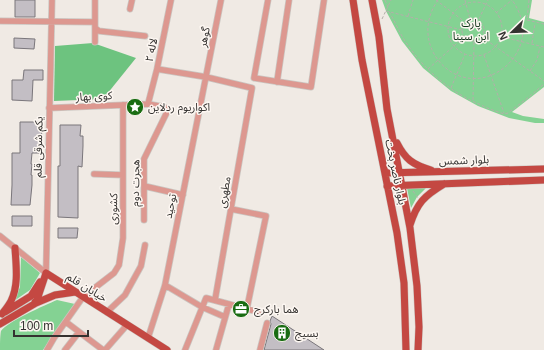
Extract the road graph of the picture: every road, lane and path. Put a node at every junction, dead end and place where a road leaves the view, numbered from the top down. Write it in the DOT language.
graph roads {
  1 [pos="52,0"];
  2 [pos="95,0"];
  3 [pos="132,0"];
  4 [pos="171,0"];
  5 [pos="221,0"];
  6 [pos="268,0"];
  7 [pos="289,0"];
  8 [pos="324,0"];
  9 [pos="354,0"];
  10 [pos="372,0"];
  11 [pos="385,0"];
  12 [pos="391,0"];
  13 [pos="413,0"];
  14 [pos="437,0"];
  15 [pos="465,0"];
  16 [pos="476,0"];
  17 [pos="488,0"];
  18 [pos="512,0"];
  19 [pos="529,0"];
  20 [pos="475,2"];
  21 [pos="466,4"];
  22 [pos="486,5"];
  23 [pos="388,8"];
  24 [pos="130,9"];
  25 [pos="386,11"];
  26 [pos="389,12"];
  27 [pos="454,13"];
  28 [pos="496,13"];
  29 [pos="408,16"];
  30 [pos="470,19"];
  31 [pos="0,20"];
  32 [pos="478,20"];
  33 [pos="51,21"];
  34 [pos="428,21"];
  35 [pos="465,22"];
  36 [pos="536,22"];
  37 [pos="544,24"];
  38 [pos="449,26"];
  39 [pos="96,27"];
  40 [pos="378,28"];
  41 [pos="462,30"];
  42 [pos="145,36"];
  43 [pos="464,37"];
  44 [pos="482,37"];
  45 [pos="501,37"];
  46 [pos="95,42"];
  47 [pos="474,42"];
  48 [pos="521,42"];
  49 [pos="532,44"];
  50 [pos="454,46"];
  51 [pos="540,46"];
  52 [pos="496,47"];
  53 [pos="544,47"];
  54 [pos="465,54"];
  55 [pos="484,55"];
  56 [pos="474,56"];
  57 [pos="513,59"];
  58 [pos="438,61"];
  59 [pos="157,69"];
  60 [pos="428,70"];
  61 [pos="530,71"];
  62 [pos="457,74"];
  63 [pos="491,75"];
  64 [pos="206,77"];
  65 [pos="473,78"];
  66 [pos="544,81"];
  67 [pos="277,82"];
  68 [pos="544,84"];
  69 [pos="451,89"];
  70 [pos="473,101"];
  71 [pos="148,104"];
  72 [pos="123,105"];
  73 [pos="164,107"];
  74 [pos="49,108"];
  75 [pos="504,114"];
  76 [pos="392,133"];
  77 [pos="544,169"];
  78 [pos="439,172"];
  79 [pos="385,173"];
  80 [pos="400,173"];
  81 [pos="94,174"];
  82 [pos="123,175"];
  83 [pos="544,180"];
  84 [pos="446,183"];
  85 [pos="402,185"];
  86 [pos="144,186"];
  87 [pos="388,186"];
  88 [pos="183,195"];
  89 [pos="231,209"];
  90 [pos="144,220"];
  91 [pos="410,228"];
  92 [pos="0,236"];
  93 [pos="145,245"];
  94 [pos="15,248"];
  95 [pos="46,274"];
  96 [pos="165,285"];
  97 [pos="74,292"];
  98 [pos="31,296"];
  99 [pos="83,297"];
  100 [pos="215,300"];
  101 [pos="36,303"];
  102 [pos="229,304"];
  103 [pos="202,308"];
  104 [pos="247,308"];
  105 [pos="107,312"];
  106 [pos="258,312"];
  107 [pos="1,314"];
  108 [pos="225,317"];
  109 [pos="66,322"];
  110 [pos="267,323"];
  111 [pos="0,324"];
  112 [pos="127,325"];
  113 [pos="78,332"];
  114 [pos="148,338"];
  115 [pos="156,347"];
  116 [pos="47,350"];
  117 [pos="65,350"];
  118 [pos="104,350"];
  119 [pos="167,350"];
  120 [pos="185,350"];
  121 [pos="216,350"];
  122 [pos="260,350"];
  123 [pos="406,350"];
  124 [pos="418,350"];
  1 -- 33 [label="street, یکم شرقی قلم"];
  2 -- 39 [label="street"];
  3 -- 24 [label="street"];
  4 -- 59 [label="street, لاله ۲"];
  5 -- 64 [label="street, گوهر"];
  6 -- 67 [label="street"];
  7 -- 67 [label="street"];
  8 -- 67 [label="street"];
  9 -- 79 [label="main road, بلوار ناصر بخت"];
  10 -- 40 [label="main road, بلوار ناصر بخت"];
  11 -- 23 [label="path"];
  12 -- 23 [label="path"];
  13 -- 29 [label="path"];
  14 -- 27 [label="path"];
  14 -- 34 [label="path"];
  15 -- 21 [label="path"];
  16 -- 20 [label="path"];
  17 -- 22 [label="path"];
  18 -- 28 [label="path"];
  18 -- 48 [label="path"];
  19 -- 36 [label="path"];
  20 -- 21 [label="path"];
  20 -- 22 [label="path"];
  21 -- 27 [label="path"];
  21 -- 30 [label="path"];
  22 -- 28 [label="path"];
  22 -- 32 [label="path"];
  23 -- 40 [label="path"];
  25 -- 26 [label="path"];
  26 -- 29 [label="path"];
  26 -- 60 [label="path"];
  27 -- 35 [label="path"];
  27 -- 38 [label="path"];
  28 -- 45 [label="path"];
  29 -- 34 [label="path"];
  30 -- 32 [label="path"];
  30 -- 35 [label="path"];
  31 -- 33 [label="street"];
  32 -- 44 [label="path"];
  33 -- 39 [label="street"];
  33 -- 74 [label="street, یکم شرقی قلم"];
  34 -- 38 [label="path"];
  34 -- 58 [label="path"];
  35 -- 41 [label="path"];
  36 -- 37 [label="path"];
  36 -- 49 [label="path"];
  38 -- 41 [label="path"];
  38 -- 50 [label="path"];
  39 -- 42 [label="street"];
  39 -- 46 [label="street"];
  40 -- 76 [label="main road, بلوار ناصر بخت"];
  41 -- 43 [label="path"];
  43 -- 47 [label="path"];
  43 -- 50 [label="path"];
  44 -- 47 [label="path"];
  44 -- 52 [label="path"];
  45 -- 48 [label="path"];
  45 -- 52 [label="path"];
  47 -- 56 [label="path"];
  48 -- 49 [label="path"];
  48 -- 57 [label="path"];
  49 -- 51 [label="path"];
  50 -- 54 [label="path"];
  50 -- 58 [label="path"];
  51 -- 53 [label="path"];
  51 -- 61 [label="path"];
  52 -- 55 [label="path"];
  52 -- 57 [label="path"];
  54 -- 56 [label="path"];
  54 -- 62 [label="path"];
  55 -- 56 [label="path"];
  55 -- 63 [label="path"];
  56 -- 65 [label="path"];
  57 -- 61 [label="path"];
  57 -- 63 [label="path"];
  58 -- 60 [label="path"];
  58 -- 62 [label="path"];
  59 -- 64 [label="street"];
  59 -- 71 [label="street, لاله ۲"];
  60 -- 69 [label="path"];
  61 -- 66 [label="path"];
  62 -- 65 [label="path"];
  62 -- 69 [label="path"];
  63 -- 65 [label="path"];
  63 -- 75 [label="path"];
  64 -- 88 [label="street, توحید"];
  64 -- 89 [label="street, مطهری"];
  65 -- 70 [label="path"];
  68 -- 75 [label="path"];
  69 -- 70 [label="path"];
  70 -- 75 [label="path"];
  71 -- 72 [label="street, کوی بهار"];
  71 -- 73 [label="street, کوی بهار"];
  72 -- 74 [label="street, کوی بهار"];
  72 -- 82 [label="street, کشوری"];
  73 -- 86 [label="street, هجرت دوم"];
  74 -- 95 [label="street, یکم شرقی قلم"];
  76 -- 78 [label="main road"];
  76 -- 80 [label="main road, بلوار ناصر بخت"];
  77 -- 78 [label="main road, بلوار شمس"];
  78 -- 80 [label="main road, بلوار شمس"];
  79 -- 80 [label="main road, بلوار شمس"];
  79 -- 87 [label="main road, بلوار ناصر بخت"];
  80 -- 85 [label="main road, بلوار ناصر بخت"];
  81 -- 82 [label="street"];
  82 -- 99 [label="street, کشوری"];
  83 -- 84 [label="main road, بلوار شمس"];
  84 -- 85 [label="main road, بلوار شمس"];
  84 -- 91 [label="main road"];
  85 -- 87 [label="main road, بلوار شمس"];
  85 -- 91 [label="main road, بلوار ناصر بخت"];
  86 -- 88 [label="street"];
  86 -- 90 [label="street, هجرت دوم"];
  87 -- 123 [label="main road, بلوار ناصر بخت"];
  88 -- 96 [label="street, توحید"];
  89 -- 100 [label="street, مطهری"];
  89 -- 104 [label="street"];
  91 -- 124 [label="main road, بلوار ناصر بخت"];
  92 -- 94 [label="street, خیابان قلم"];
  93 -- 105 [label="street"];
  94 -- 95 [label="street, خیابان قلم"];
  94 -- 107 [label="main road"];
  95 -- 97 [label="main road, خیابان قلم"];
  95 -- 98 [label="main road"];
  95 -- 101 [label="main road"];
  96 -- 103 [label="street"];
  96 -- 114 [label="street, توحید"];
  97 -- 99 [label="main road, خیابان قلم"];
  97 -- 101 [label="main road"];
  98 -- 101 [label="main road"];
  98 -- 107 [label="main road"];
  99 -- 105 [label="main road, خیابان قلم"];
  99 -- 109 [label="street, کشوری"];
  100 -- 102 [label="street"];
  100 -- 103 [label="street"];
  101 -- 111 [label="main road"];
  102 -- 104 [label="street"];
  102 -- 108 [label="street"];
  103 -- 108 [label="street"];
  103 -- 120 [label="street"];
  104 -- 106 [label="street"];
  105 -- 112 [label="main road, خیابان قلم"];
  108 -- 121 [label="street"];
  109 -- 113 [label="street"];
  109 -- 116 [label="street, کشوری"];
  110 -- 122 [label="street"];
  112 -- 114 [label="main road, خیابان قلم"];
  112 -- 118 [label="street"];
  113 -- 117 [label="street"];
  113 -- 118 [label="street"];
  114 -- 115 [label="main road, خیابان قلم"];
  115 -- 119 [label="main road, خیابان قلم"];
}
